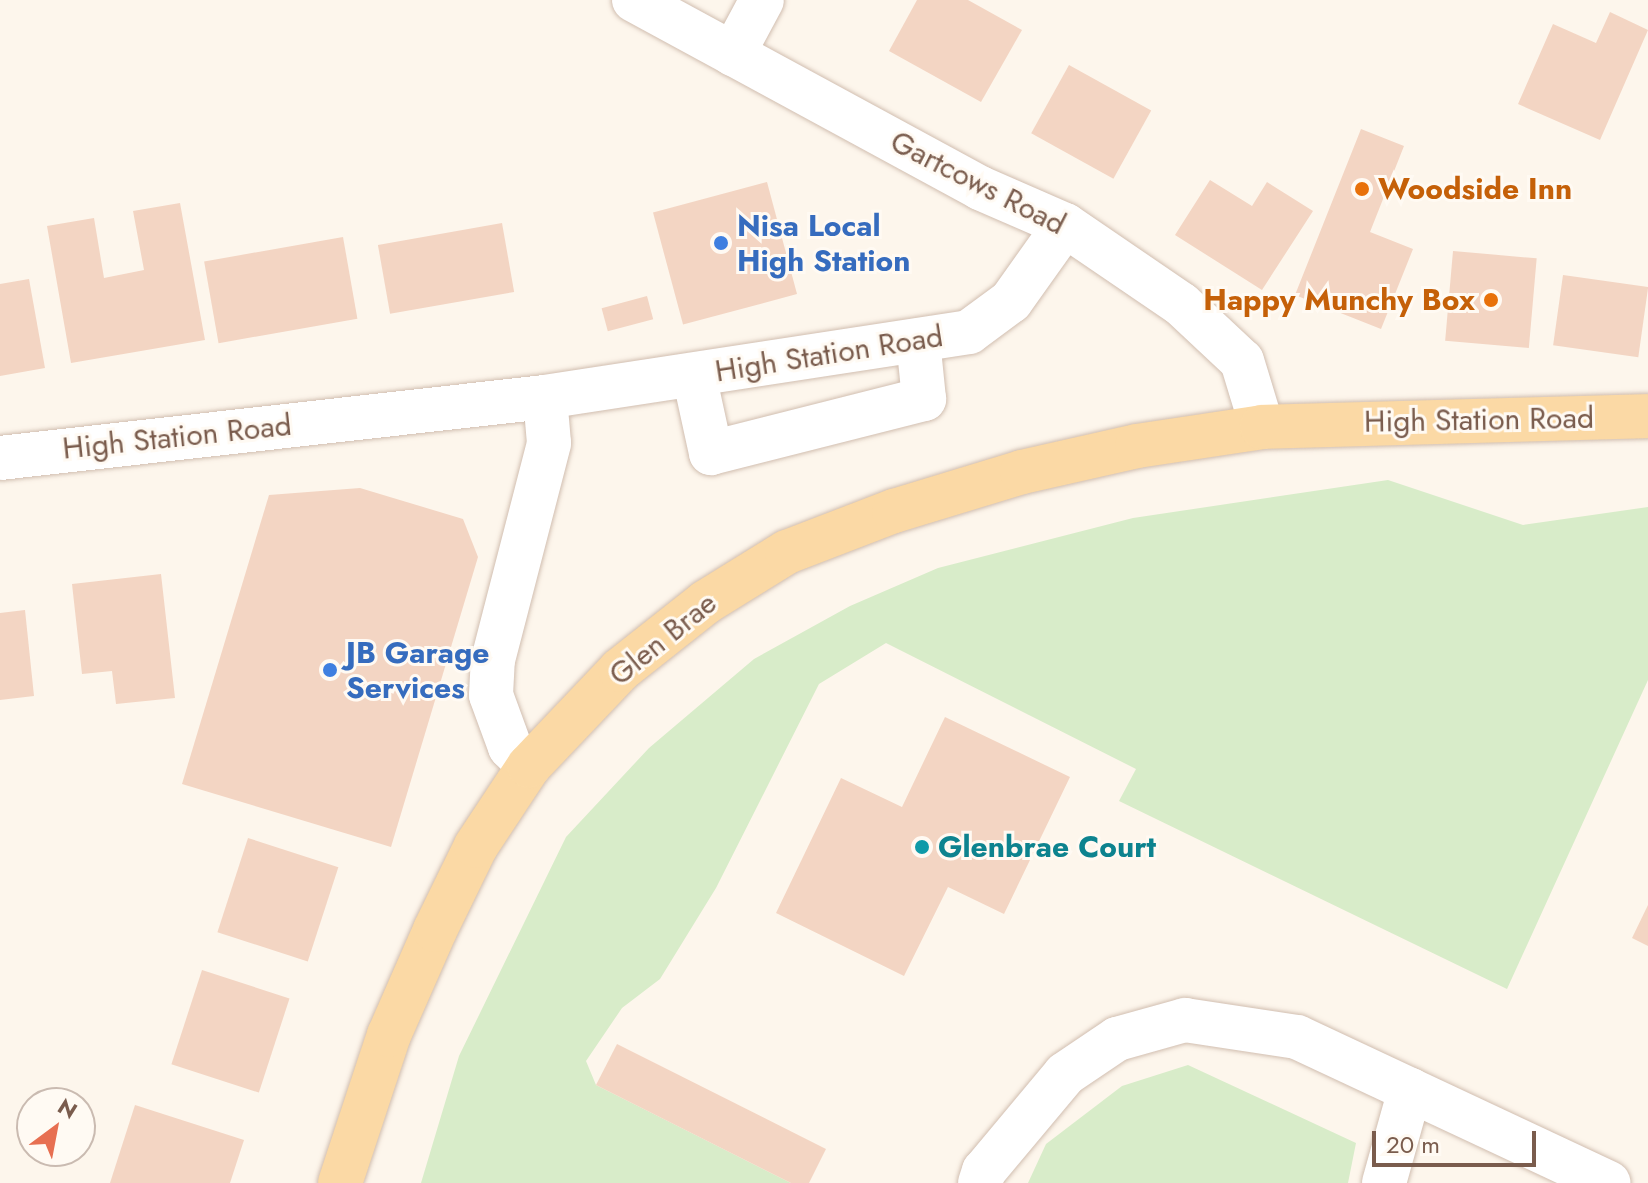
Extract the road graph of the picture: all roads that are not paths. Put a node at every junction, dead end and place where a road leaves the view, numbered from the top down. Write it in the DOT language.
graph roads {
  1 [pos="634,0"];
  2 [pos="762,0"];
  3 [pos="733,54"];
  4 [pos="1065,225"];
  5 [pos="918,340"];
  6 [pos="694,375"];
  7 [pos="545,397"];
  8 [pos="1648,416"];
  9 [pos="1262,427"];
  10 [pos="0,458"];
  11 [pos="529,766"];
  12 [pos="1410,1090"];
  13 [pos="340,1183"];
  14 [pos="980,1183"];
  15 [pos="1384,1183"];
  16 [pos="1609,1183"];
  1 -- 3 [label="street, Gartcows Road"];
  2 -- 3 [label="street"];
  3 -- 4 [label="street, Gartcows Road"];
  4 -- 5 [label="street, High Station Road"];
  4 -- 9 [label="street, Gartcows Road"];
  5 -- 6 [label="street, High Station Road"];
  5 -- 6 [label="street"];
  6 -- 7 [label="street, High Station Road"];
  7 -- 10 [label="street, High Station Road"];
  7 -- 11 [label="street"];
  8 -- 9 [label="main road, High Station Road"];
  9 -- 11 [label="main road, Glen Brae"];
  11 -- 13 [label="main road, Glen Brae"];
  12 -- 14 [label="street"];
  12 -- 15 [label="street"];
  12 -- 16 [label="street"];
}
